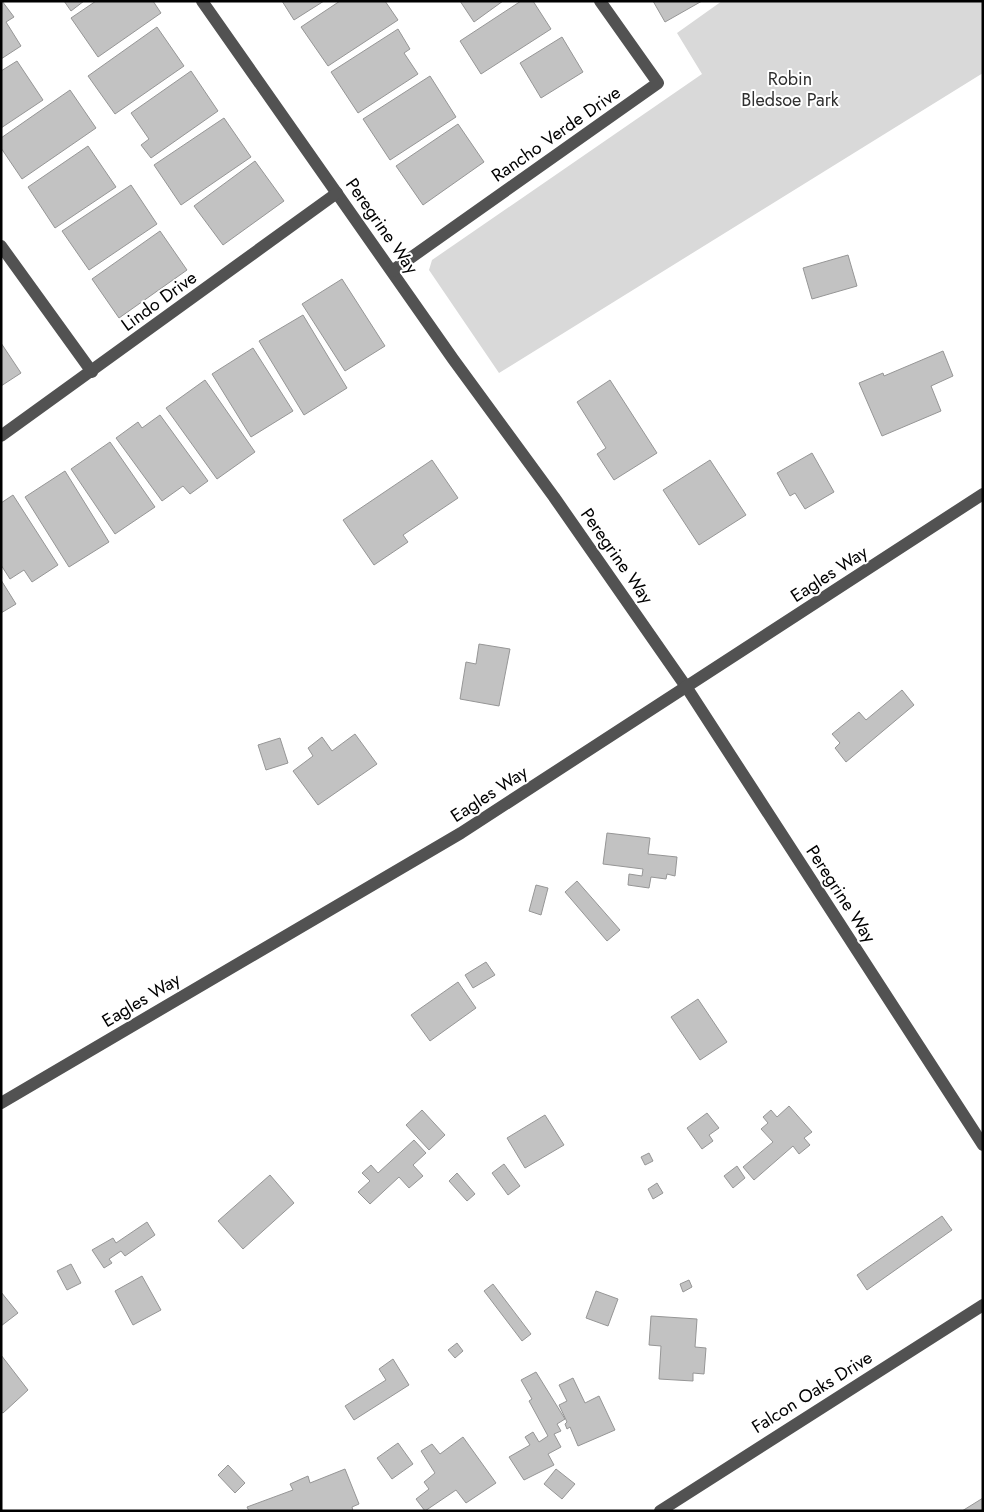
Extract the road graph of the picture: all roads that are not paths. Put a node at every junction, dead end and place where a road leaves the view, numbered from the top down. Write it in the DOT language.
graph roads {
  1 [pos="202,1"];
  2 [pos="600,1"];
  3 [pos="337,193"];
  4 [pos="1,246"];
  5 [pos="392,272"];
  6 [pos="92,372"];
  7 [pos="1,436"];
  8 [pos="983,494"];
  9 [pos="688,688"];
  10 [pos="1,1104"];
  11 [pos="983,1145"];
  12 [pos="983,1305"];
  13 [pos="660,1511"];
  1 -- 3 [label="street, Peregrine Way"];
  2 -- 5 [label="street, Rancho Verde Drive"];
  3 -- 5 [label="street, Peregrine Way"];
  3 -- 6 [label="street, Lindo Drive"];
  4 -- 6 [label="street"];
  5 -- 9 [label="street, Peregrine Way"];
  6 -- 7 [label="street, Lindo Drive"];
  8 -- 9 [label="street, Eagles Way"];
  9 -- 10 [label="street, Eagles Way"];
  9 -- 11 [label="street, Peregrine Way"];
  12 -- 13 [label="street, Falcon Oaks Drive"];
}
